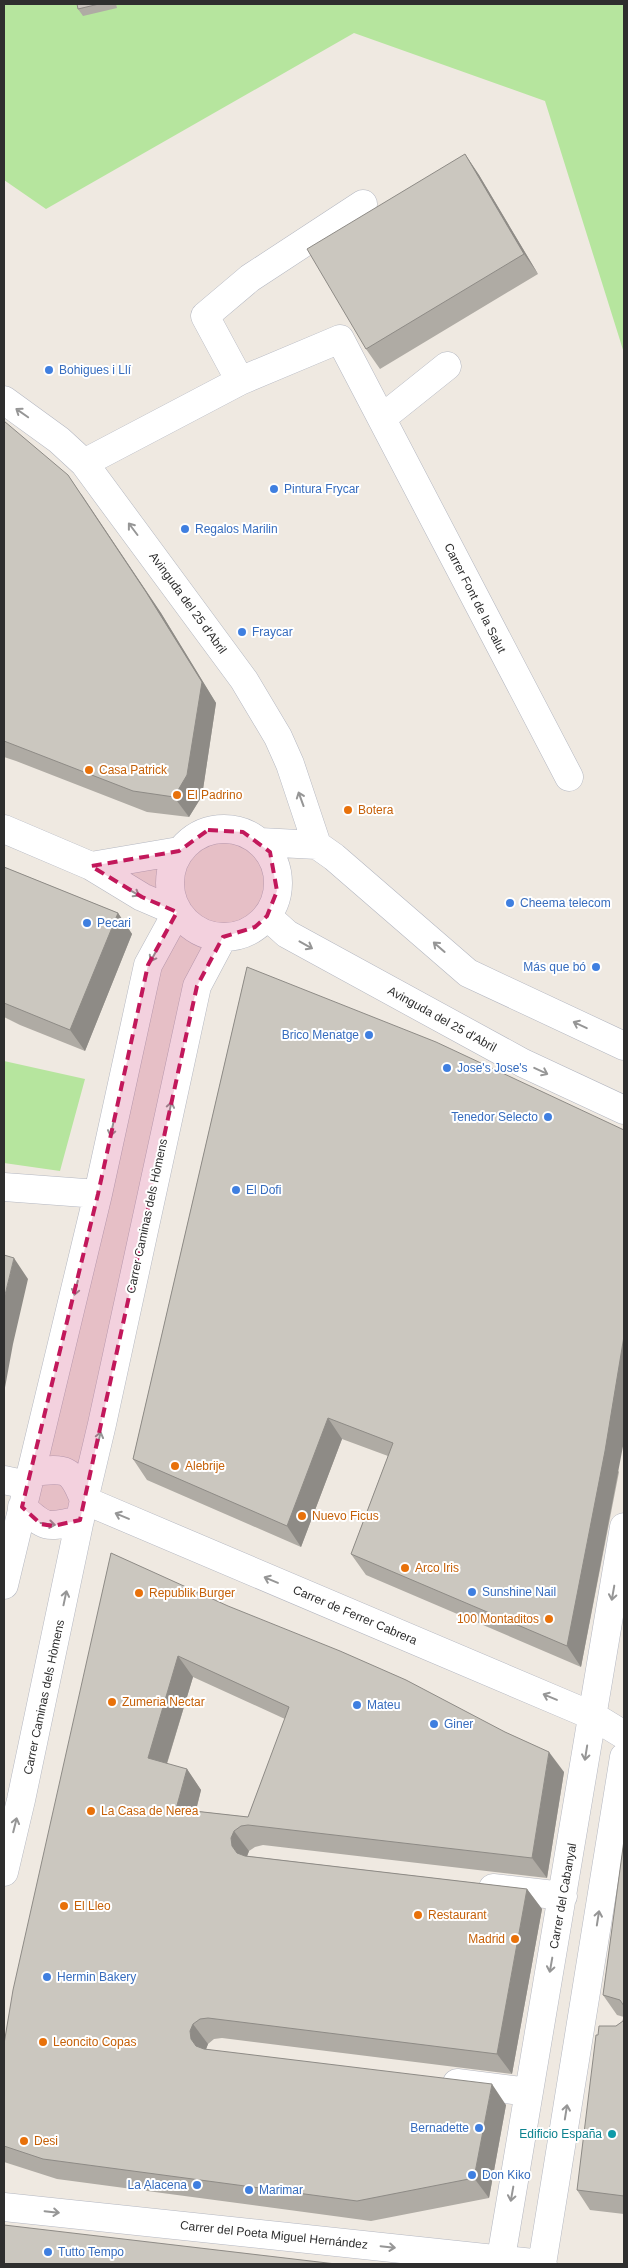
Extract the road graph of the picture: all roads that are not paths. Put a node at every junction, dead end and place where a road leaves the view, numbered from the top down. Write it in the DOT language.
graph roads {
  1 [pos="363,204"];
  2 [pos="447,366"];
  3 [pos="240,381"];
  4 [pos="4,400"];
  5 [pos="382,418"];
  6 [pos="84,463"];
  7 [pos="569,777"];
  8 [pos="4,829"];
  9 [pos="260,842"];
  10 [pos="317,845"];
  11 [pos="179,852"];
  12 [pos="91,866"];
  13 [pos="177,912"];
  14 [pos="267,916"];
  15 [pos="223,937"];
  16 [pos="624,1046"];
  17 [pos="624,1110"];
  18 [pos="4,1187"];
  19 [pos="98,1194"];
  20 [pos="21,1486"];
  21 [pos="82,1510"];
  22 [pos="624,1527"];
  23 [pos="4,1585"];
  24 [pos="593,1716"];
  25 [pos="624,1735"];
  26 [pos="624,1757"];
  27 [pos="4,1872"];
  28 [pos="465,1885"];
  29 [pos="563,1896"];
  30 [pos="433,2080"];
  31 [pos="529,2092"];
  32 [pos="4,2207"];
  33 [pos="501,2262"];
  34 [pos="542,2264"];
  1 -- 3 [label="street"];
  2 -- 5 [label="street"];
  3 -- 5 [label="street, Carrer Font de la Salut"];
  3 -- 6 [label="street, Carrer Font de la Salut"];
  6 -- 4 [label="street, Avinguda del 25 d'Abril, one-way"];
  5 -- 7 [label="street, Carrer Font de la Salut"];
  10 -- 6 [label="street, Avinguda del 25 d'Abril, one-way"];
  8 -- 12 [label="street"];
  9 -- 10 [label="street"];
  9 -- 11 [label="street"];
  9 -- 14 [label="street"];
  16 -- 10 [label="street, one-way"];
  11 -- 12 [label="street"];
  11 -- 13 [label="street"];
  12 -- 13 [label="street, one-way"];
  13 -- 15 [label="street"];
  13 -- 19 [label="street, one-way"];
  14 -- 15 [label="street"];
  14 -- 17 [label="street, Avinguda del 25 d'Abril, one-way"];
  21 -- 15 [label="street, Carrer Caminas dels Hòmens, one-way"];
  18 -- 19 [label="street"];
  19 -- 20 [label="street, one-way"];
  20 -- 21 [label="street, one-way"];
  20 -- 21 [label="street"];
  20 -- 23 [label="street"];
  24 -- 21 [label="street, Carrer de Ferrer Cabrera, one-way"];
  27 -- 21 [label="street, Carrer Caminas dels Hòmens, one-way"];
  22 -- 24 [label="street, Carrer del Cabanyal, one-way"];
  24 -- 25 [label="street, Carrer de Ferrer Cabrera"];
  24 -- 29 [label="street, Carrer del Cabanyal, one-way"];
  34 -- 26 [label="street, one-way"];
  28 -- 29 [label="street"];
  29 -- 31 [label="street, Carrer del Cabanyal, one-way"];
  30 -- 31 [label="street"];
  31 -- 33 [label="street, Carrer del Cabanyal, one-way"];
  32 -- 33 [label="street, Carrer del Poeta Miguel Hernández, one-way"];
  33 -- 34 [label="street, Carrer del Poeta Miguel Hernández"];
}
